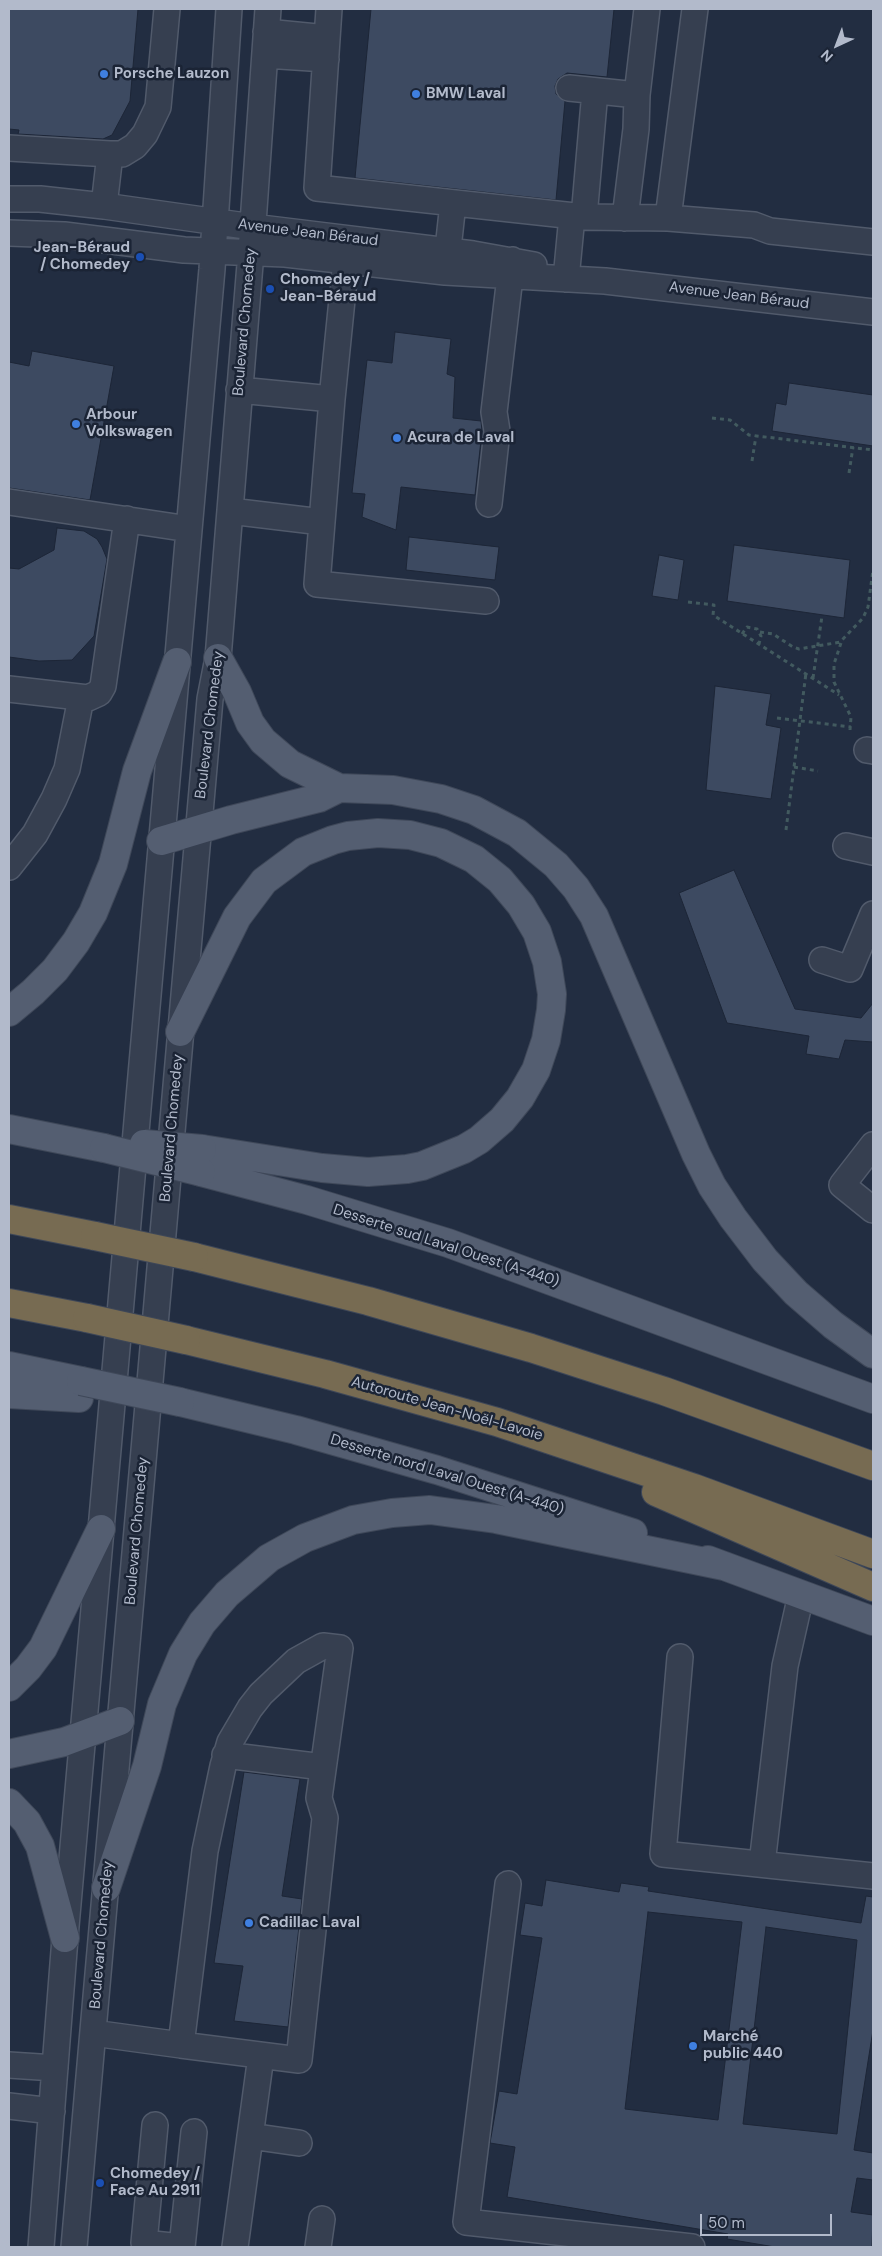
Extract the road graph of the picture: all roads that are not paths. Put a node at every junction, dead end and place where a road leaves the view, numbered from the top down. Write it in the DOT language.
graph roads {
  1 [pos="167,9"];
  2 [pos="229,9"];
  3 [pos="329,9"];
  4 [pos="647,9"];
  5 [pos="696,9"];
  6 [pos="266,32"];
  7 [pos="326,49"];
  8 [pos="569,88"];
  9 [pos="595,91"];
  10 [pos="637,95"];
  11 [pos="9,148"];
  12 [pos="110,154"];
  13 [pos="9,199"];
  14 [pos="453,203"];
  15 [pos="104,206"];
  16 [pos="578,216"];
  17 [pos="625,218"];
  18 [pos="668,218"];
  19 [pos="215,221"];
  20 [pos="252,227"];
  21 [pos="9,233"];
  22 [pos="873,242"];
  23 [pos="213,251"];
  24 [pos="251,252"];
  25 [pos="346,260"];
  26 [pos="447,261"];
  27 [pos="511,268"];
  28 [pos="566,276"];
  29 [pos="873,312"];
  30 [pos="239,390"];
  31 [pos="332,400"];
  32 [pos="9,502"];
  33 [pos="489,504"];
  34 [pos="230,511"];
  35 [pos="126,519"];
  36 [pos="322,522"];
  37 [pos="189,529"];
  38 [pos="486,601"];
  39 [pos="218,658"];
  40 [pos="177,662"];
  41 [pos="9,689"];
  42 [pos="81,698"];
  43 [pos="339,788"];
  44 [pos="198,830"];
  45 [pos="161,841"];
  46 [pos="846,846"];
  47 [pos="873,852"];
  48 [pos="9,867"];
  49 [pos="873,914"];
  50 [pos="822,960"];
  51 [pos="9,1012"];
  52 [pos="180,1032"];
  53 [pos="9,1129"];
  54 [pos="873,1145"];
  55 [pos="202,1160"];
  56 [pos="873,1210"];
  57 [pos="9,1219"];
  58 [pos="9,1303"];
  59 [pos="873,1354"];
  60 [pos="9,1366"];
  61 [pos="80,1389"];
  62 [pos="9,1394"];
  63 [pos="873,1398"];
  64 [pos="497,1422"];
  65 [pos="873,1466"];
  66 [pos="101,1530"];
  67 [pos="873,1554"];
  68 [pos="724,1566"];
  69 [pos="873,1587"];
  70 [pos="801,1595"];
  71 [pos="873,1621"];
  72 [pos="680,1657"];
  73 [pos="9,1687"];
  74 [pos="120,1721"];
  75 [pos="84,1735"];
  76 [pos="9,1754"];
  77 [pos="225,1754"];
  78 [pos="323,1768"];
  79 [pos="9,1803"];
  80 [pos="762,1864"];
  81 [pos="873,1876"];
  82 [pos="508,1884"];
  83 [pos="106,1888"];
  84 [pos="65,1938"];
  85 [pos="93,2033"];
  86 [pos="181,2045"];
  87 [pos="260,2056"];
  88 [pos="9,2065"];
  89 [pos="55,2068"];
  90 [pos="9,2106"];
  91 [pos="52,2111"];
  92 [pos="156,2125"];
  93 [pos="194,2132"];
  94 [pos="250,2136"];
  95 [pos="300,2143"];
  96 [pos="322,2219"];
  97 [pos="41,2247"];
  98 [pos="74,2247"];
  99 [pos="182,2247"];
  100 [pos="235,2247"];
  101 [pos="318,2247"];
  102 [pos="692,2247"];
  1 -- 12 [label="street"];
  2 -- 19 [label="street"];
  3 -- 7 [label="street"];
  4 -- 10 [label="street"];
  5 -- 18 [label="street"];
  6 -- 7 [label="street"];
  6 -- 20 [label="street, Boulevard Chomedey"];
  7 -- 14 [label="street"];
  8 -- 9 [label="street"];
  9 -- 10 [label="street"];
  9 -- 16 [label="street"];
  10 -- 17 [label="street"];
  11 -- 12 [label="street"];
  12 -- 15 [label="street"];
  13 -- 15 [label="street, Avenue Jean Béraud"];
  14 -- 16 [label="street"];
  14 -- 26 [label="street"];
  15 -- 19 [label="street, Avenue Jean Béraud"];
  16 -- 17 [label="street"];
  16 -- 28 [label="street"];
  17 -- 18 [label="street"];
  18 -- 22 [label="street"];
  19 -- 20 [label="street, Avenue Jean Béraud"];
  19 -- 23 [label="street"];
  20 -- 24 [label="street, Boulevard Chomedey"];
  20 -- 26 [label="street, Avenue Jean Béraud"];
  21 -- 23 [label="street, Avenue Jean Béraud"];
  23 -- 24 [label="street, Avenue Jean Béraud"];
  23 -- 37 [label="street"];
  24 -- 25 [label="street, Avenue Jean Béraud"];
  24 -- 30 [label="street, Boulevard Chomedey"];
  25 -- 26 [label="street, Avenue Jean Béraud"];
  25 -- 31 [label="street"];
  26 -- 27 [label="street, Avenue Jean Béraud"];
  27 -- 28 [label="street, Avenue Jean Béraud"];
  27 -- 33 [label="street"];
  28 -- 29 [label="street, Avenue Jean Béraud"];
  30 -- 31 [label="street"];
  30 -- 34 [label="street, Boulevard Chomedey"];
  31 -- 36 [label="street"];
  32 -- 35 [label="street"];
  34 -- 36 [label="street"];
  34 -- 39 [label="street, Boulevard Chomedey"];
  35 -- 37 [label="street"];
  35 -- 42 [label="street"];
  36 -- 38 [label="street"];
  37 -- 40 [label="street"];
  39 -- 43 [label="main road"];
  39 -- 44 [label="street, Boulevard Chomedey"];
  40 -- 45 [label="street"];
  40 -- 51 [label="main road"];
  41 -- 42 [label="street"];
  42 -- 48 [label="street"];
  43 -- 44 [label="main road"];
  43 -- 59 [label="main road"];
  44 -- 45 [label="main road"];
  44 -- 52 [label="street, Boulevard Chomedey"];
  45 -- 66 [label="street"];
  46 -- 47 [label="street"];
  49 -- 50 [label="street"];
  52 -- 55 [label="main road"];
  52 -- 74 [label="street, Boulevard Chomedey"];
  53 -- 55 [label="main road, bridge"];
  54 -- 56 [label="street"];
  55 -- 63 [label="main road, Desserte sud Laval Ouest (A-440)"];
  57 -- 65 [label="highway, bridge"];
  58 -- 64 [label="highway, Autoroute Jean-Noël-Lavoie, bridge"];
  60 -- 61 [label="main road, Desserte nord Laval Ouest (A-440)"];
  61 -- 62 [label="main road"];
  61 -- 68 [label="main road, Desserte nord Laval Ouest (A-440), bridge"];
  64 -- 67 [label="highway, Autoroute Jean-Noël-Lavoie"];
  64 -- 69 [label="highway"];
  66 -- 73 [label="main road"];
  66 -- 75 [label="street"];
  68 -- 70 [label="main road, Desserte nord Laval Ouest (A-440)"];
  68 -- 83 [label="main road"];
  70 -- 71 [label="main road, Desserte nord Laval Ouest (A-440)"];
  70 -- 80 [label="street"];
  72 -- 80 [label="street"];
  74 -- 75 [label="main road"];
  74 -- 83 [label="street, Boulevard Chomedey"];
  75 -- 76 [label="main road"];
  75 -- 84 [label="street"];
  77 -- 78 [label="street"];
  77 -- 78 [label="street"];
  77 -- 86 [label="street"];
  78 -- 87 [label="street"];
  79 -- 84 [label="main road"];
  80 -- 81 [label="street"];
  82 -- 102 [label="street"];
  83 -- 85 [label="street, Boulevard Chomedey"];
  84 -- 89 [label="street"];
  85 -- 86 [label="street"];
  85 -- 98 [label="street, Boulevard Chomedey"];
  86 -- 87 [label="street"];
  87 -- 94 [label="street"];
  88 -- 89 [label="street"];
  89 -- 91 [label="street"];
  90 -- 91 [label="street"];
  91 -- 97 [label="street"];
  92 -- 99 [label="street"];
  93 -- 99 [label="street"];
  94 -- 95 [label="street"];
  94 -- 100 [label="street"];
  96 -- 101 [label="street"];
}
